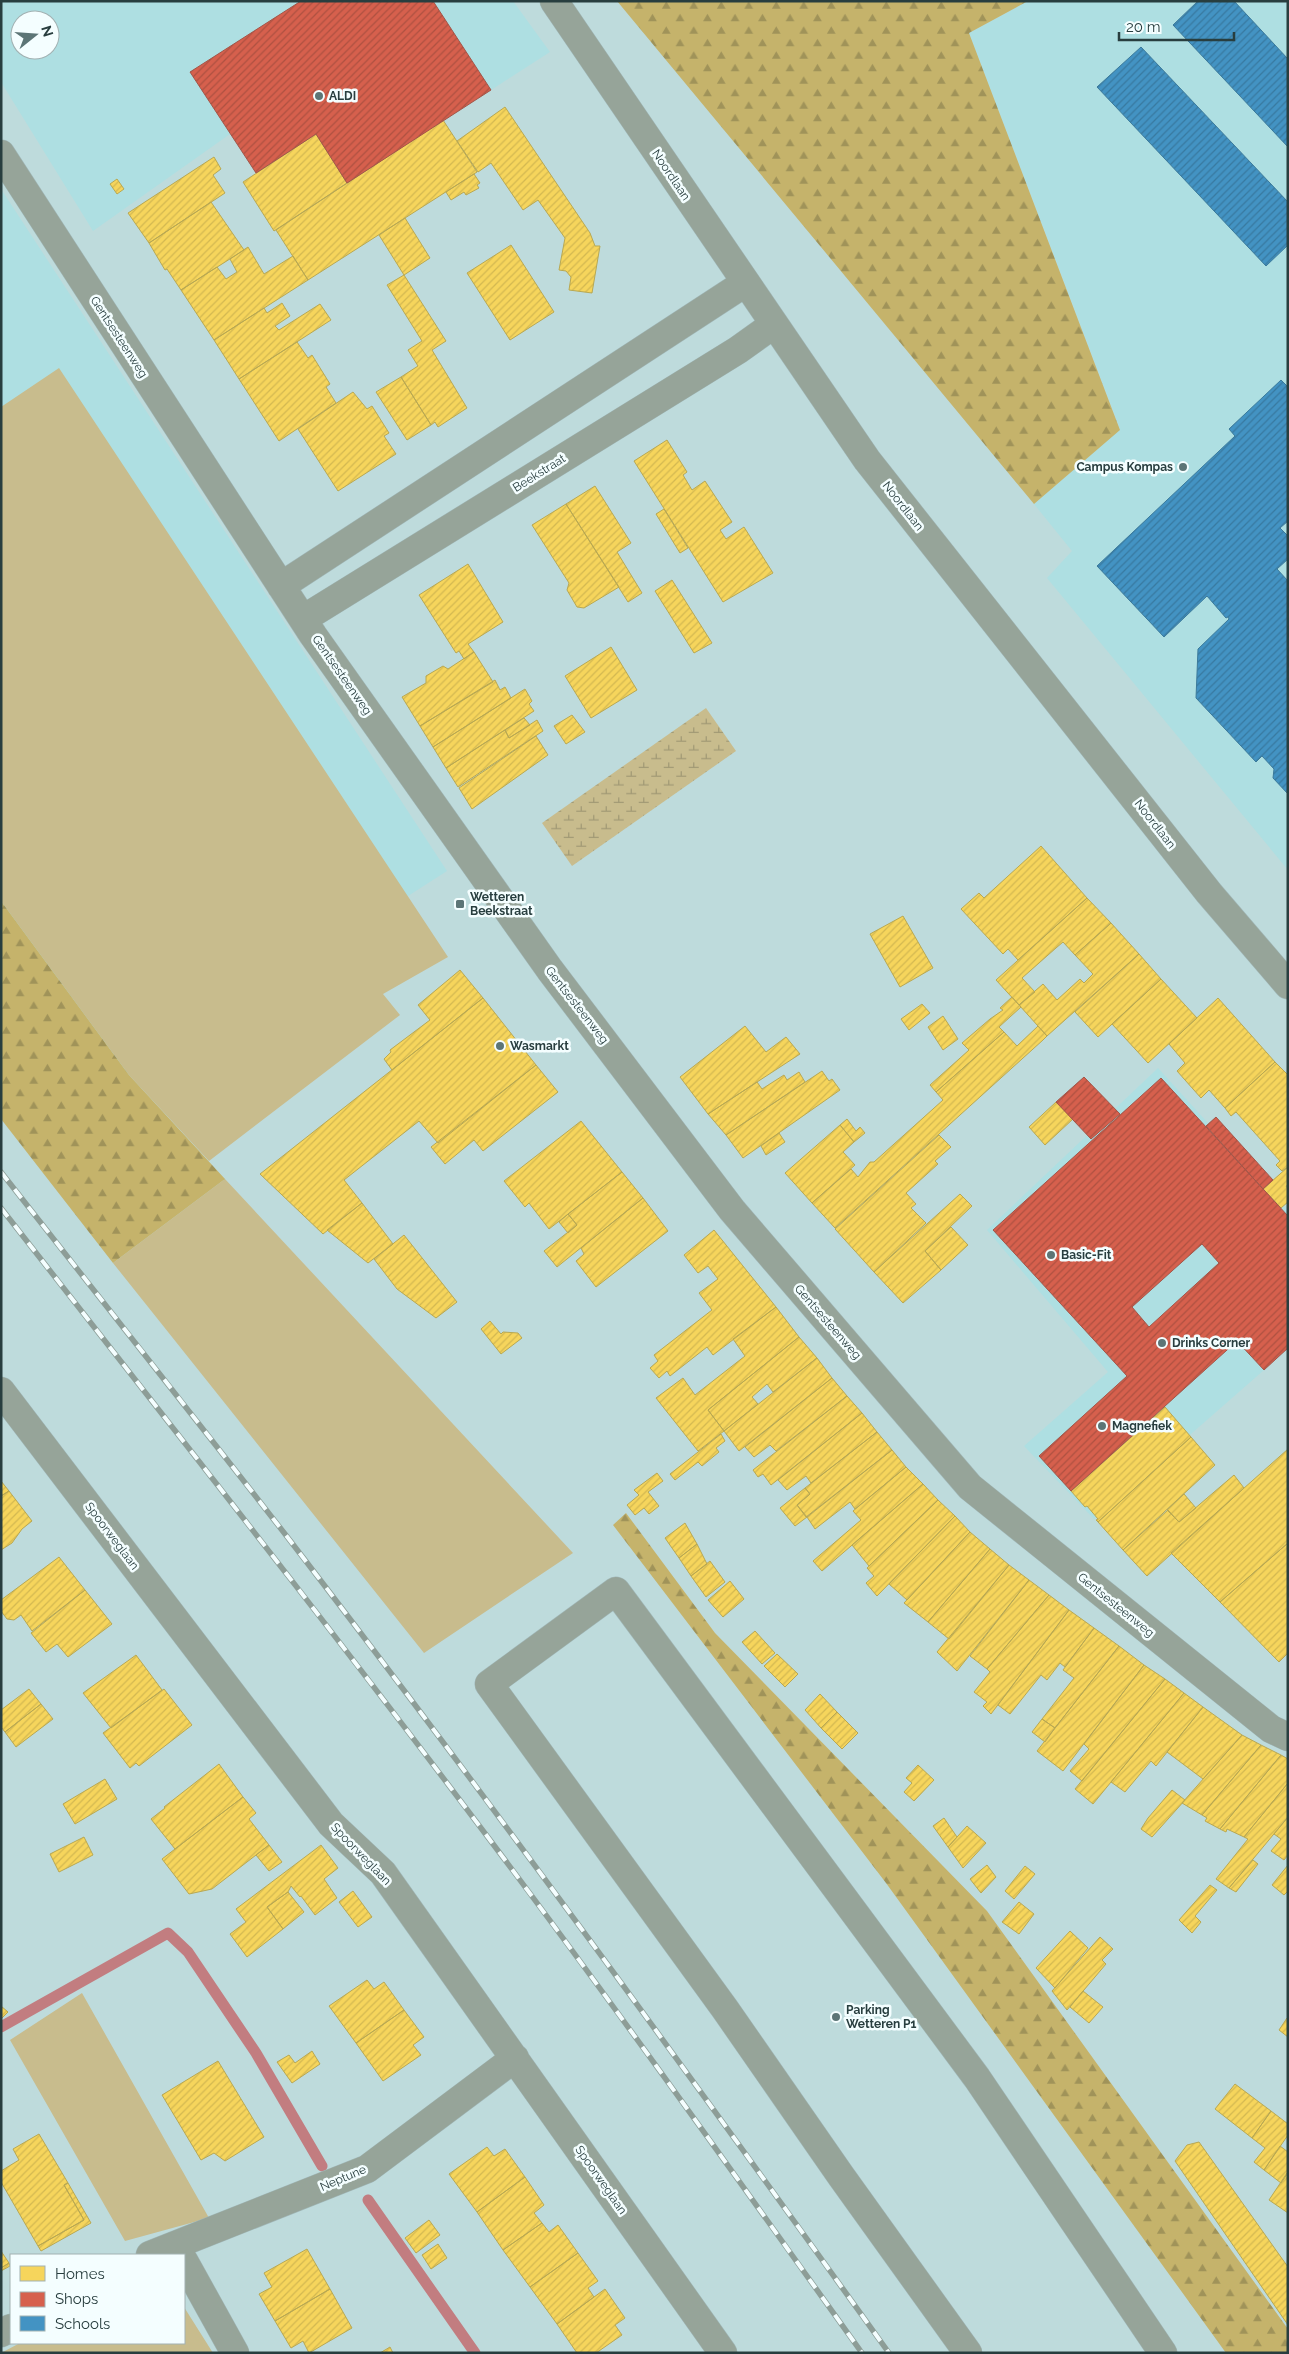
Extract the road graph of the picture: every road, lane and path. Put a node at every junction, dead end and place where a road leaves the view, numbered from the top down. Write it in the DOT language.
graph roads {
  1 [pos="554,1"];
  2 [pos="1,154"];
  3 [pos="745,283"];
  4 [pos="773,325"];
  5 [pos="281,586"];
  6 [pos="303,619"];
  7 [pos="1288,985"];
  8 [pos="1,1391"];
  9 [pos="1288,1737"];
  10 [pos="515,2058"];
  11 [pos="180,2254"];
  12 [pos="185,2263"];
  13 [pos="235,2353"];
  14 [pos="723,2353"];
  15 [pos="968,2353"];
  16 [pos="1162,2353"];
  1 -- 3 [label="street, Noordlaan"];
  2 -- 5 [label="street, Gentsesteenweg"];
  3 -- 4 [label="street, Noordlaan"];
  3 -- 5 [label="street"];
  4 -- 6 [label="street, Beekstraat"];
  4 -- 7 [label="street, Noordlaan"];
  5 -- 6 [label="street, Gentsesteenweg"];
  6 -- 9 [label="street, Gentsesteenweg"];
  8 -- 10 [label="street, Spoorweglaan"];
  10 -- 11 [label="street, Neptune"];
  10 -- 14 [label="street, Spoorweglaan"];
  12 -- 13 [label="street"];
  15 -- 16 [label="street"];
}
